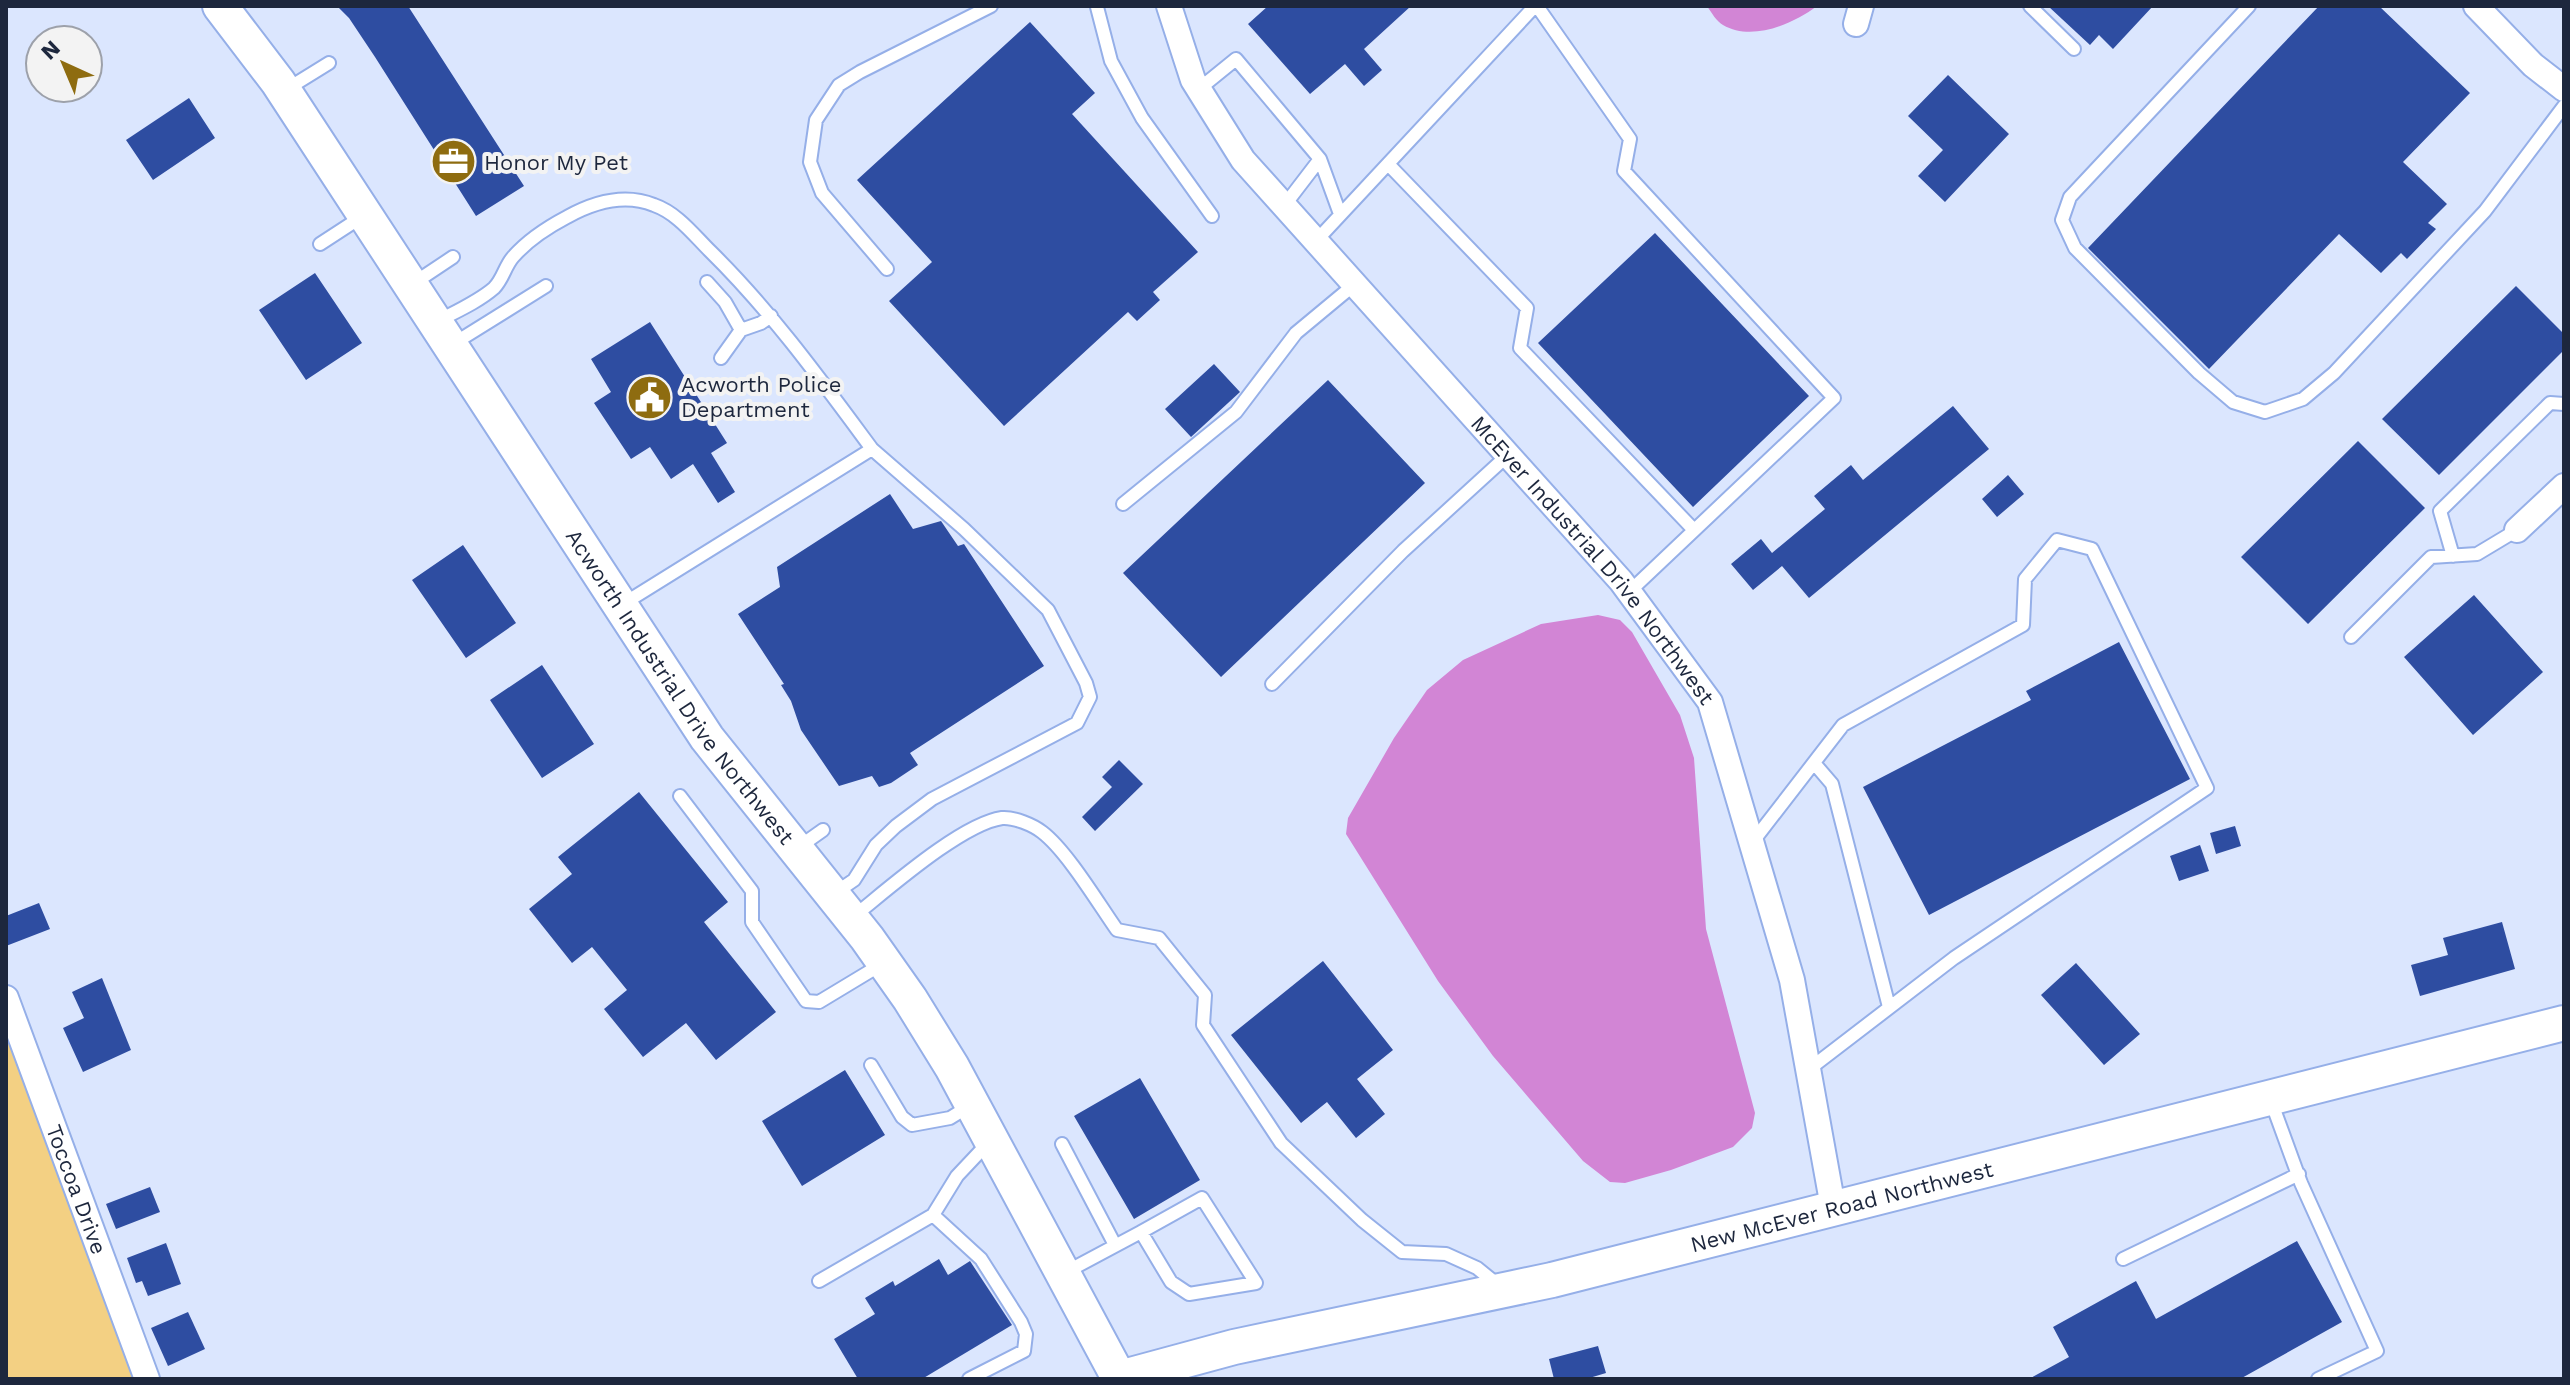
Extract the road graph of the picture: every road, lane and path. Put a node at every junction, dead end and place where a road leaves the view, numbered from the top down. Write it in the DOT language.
graph roads {
  1 [pos="220,6"];
  2 [pos="991,6"];
  3 [pos="1097,6"];
  4 [pos="1169,6"];
  5 [pos="1536,6"];
  6 [pos="2030,6"];
  7 [pos="2249,6"];
  8 [pos="2476,6"];
  9 [pos="2074,49"];
  10 [pos="329,63"];
  11 [pos="1199,89"];
  12 [pos="2564,89"];
  13 [pos="284,91"];
  14 [pos="2564,106"];
  15 [pos="1320,159"];
  16 [pos="1388,164"];
  17 [pos="1284,206"];
  18 [pos="365,214"];
  19 [pos="1340,214"];
  20 [pos="1212,216"];
  21 [pos="1316,241"];
  22 [pos="320,244"];
  23 [pos="453,257"];
  24 [pos="887,269"];
  25 [pos="707,282"];
  26 [pos="1355,284"];
  27 [pos="412,285"];
  28 [pos="546,286"];
  29 [pos="771,316"];
  30 [pos="741,330"];
  31 [pos="443,334"];
  32 [pos="721,358"];
  33 [pos="2564,404"];
  34 [pos="872,449"];
  35 [pos="1508,455"];
  36 [pos="2564,486"];
  37 [pos="1123,504"];
  38 [pos="1694,530"];
  39 [pos="2517,530"];
  40 [pos="2453,556"];
  41 [pos="1629,592"];
  42 [pos="620,606"];
  43 [pos="2351,637"];
  44 [pos="1272,684"];
  45 [pos="1814,763"];
  46 [pos="680,796"];
  47 [pos="1751,844"];
  48 [pos="842,907"];
  49 [pos="885,963"];
  50 [pos="6,998"];
  51 [pos="1889,1007"];
  52 [pos="2564,1023"];
  53 [pos="871,1065"];
  54 [pos="1808,1070"];
  55 [pos="2269,1097"];
  56 [pos="972,1105"];
  57 [pos="991,1139"];
  58 [pos="1062,1144"];
  59 [pos="2299,1174"];
  60 [pos="1833,1207"];
  61 [pos="933,1215"];
  62 [pos="1141,1232"];
  63 [pos="1115,1245"];
  64 [pos="2123,1259"];
  65 [pos="1063,1274"];
  66 [pos="819,1281"];
  67 [pos="1503,1290"];
  68 [pos="147,1379"];
  69 [pos="969,1379"];
  70 [pos="1118,1379"];
  71 [pos="2318,1379"];
  1 -- 13 [label="street, Acworth Industrial Drive Northwest"];
  2 -- 24 [label="lane"];
  3 -- 20 [label="lane"];
  4 -- 11 [label="street, McEver Industrial Drive Northwest"];
  5 -- 16 [label="lane"];
  5 -- 38 [label="lane"];
  6 -- 9 [label="lane"];
  7 -- 14 [label="lane"];
  8 -- 12 [label="street"];
  10 -- 13 [label="lane"];
  11 -- 15 [label="lane"];
  11 -- 17 [label="street, McEver Industrial Drive Northwest"];
  13 -- 18 [label="street, Acworth Industrial Drive Northwest"];
  15 -- 17 [label="lane"];
  15 -- 19 [label="lane"];
  16 -- 19 [label="lane"];
  16 -- 38 [label="lane"];
  17 -- 21 [label="street, McEver Industrial Drive Northwest"];
  18 -- 22 [label="lane"];
  18 -- 27 [label="street, Acworth Industrial Drive Northwest"];
  19 -- 21 [label="lane"];
  21 -- 26 [label="street, McEver Industrial Drive Northwest"];
  23 -- 27 [label="lane"];
  25 -- 30 [label="lane"];
  26 -- 35 [label="street, McEver Industrial Drive Northwest"];
  26 -- 37 [label="lane"];
  27 -- 31 [label="street, Acworth Industrial Drive Northwest"];
  28 -- 31 [label="lane"];
  29 -- 30 [label="lane"];
  29 -- 31 [label="lane"];
  29 -- 34 [label="lane"];
  30 -- 32 [label="lane"];
  31 -- 42 [label="street, Acworth Industrial Drive Northwest"];
  33 -- 40 [label="lane"];
  34 -- 42 [label="lane"];
  34 -- 48 [label="lane"];
  35 -- 41 [label="street, McEver Industrial Drive Northwest"];
  35 -- 44 [label="lane"];
  36 -- 39 [label="street"];
  38 -- 41 [label="lane"];
  39 -- 40 [label="lane"];
  40 -- 43 [label="lane"];
  41 -- 47 [label="street, McEver Industrial Drive Northwest"];
  42 -- 48 [label="street, Acworth Industrial Drive Northwest"];
  45 -- 47 [label="lane"];
  45 -- 51 [label="lane"];
  45 -- 51 [label="lane"];
  46 -- 49 [label="lane"];
  47 -- 54 [label="street, McEver Industrial Drive Northwest"];
  48 -- 49 [label="street, Acworth Industrial Drive Northwest"];
  48 -- 67 [label="lane"];
  49 -- 56 [label="street, Acworth Industrial Drive Northwest"];
  50 -- 68 [label="street, Toccoa Drive"];
  51 -- 54 [label="lane"];
  52 -- 55 [label="street, New McEver Road Northwest"];
  53 -- 56 [label="lane"];
  54 -- 60 [label="street, McEver Industrial Drive Northwest"];
  55 -- 59 [label="lane"];
  55 -- 60 [label="street, New McEver Road Northwest"];
  56 -- 57 [label="street, Acworth Industrial Drive Northwest"];
  57 -- 61 [label="lane"];
  57 -- 65 [label="street, Acworth Industrial Drive Northwest"];
  58 -- 63 [label="lane"];
  59 -- 64 [label="lane"];
  59 -- 71 [label="lane"];
  60 -- 67 [label="street, New McEver Road Northwest"];
  61 -- 66 [label="lane"];
  61 -- 69 [label="lane"];
  62 -- 62 [label="lane"];
  62 -- 63 [label="lane"];
  63 -- 65 [label="lane"];
  65 -- 70 [label="street, Acworth Industrial Drive Northwest"];
  67 -- 70 [label="street, New McEver Road Northwest"];
}
